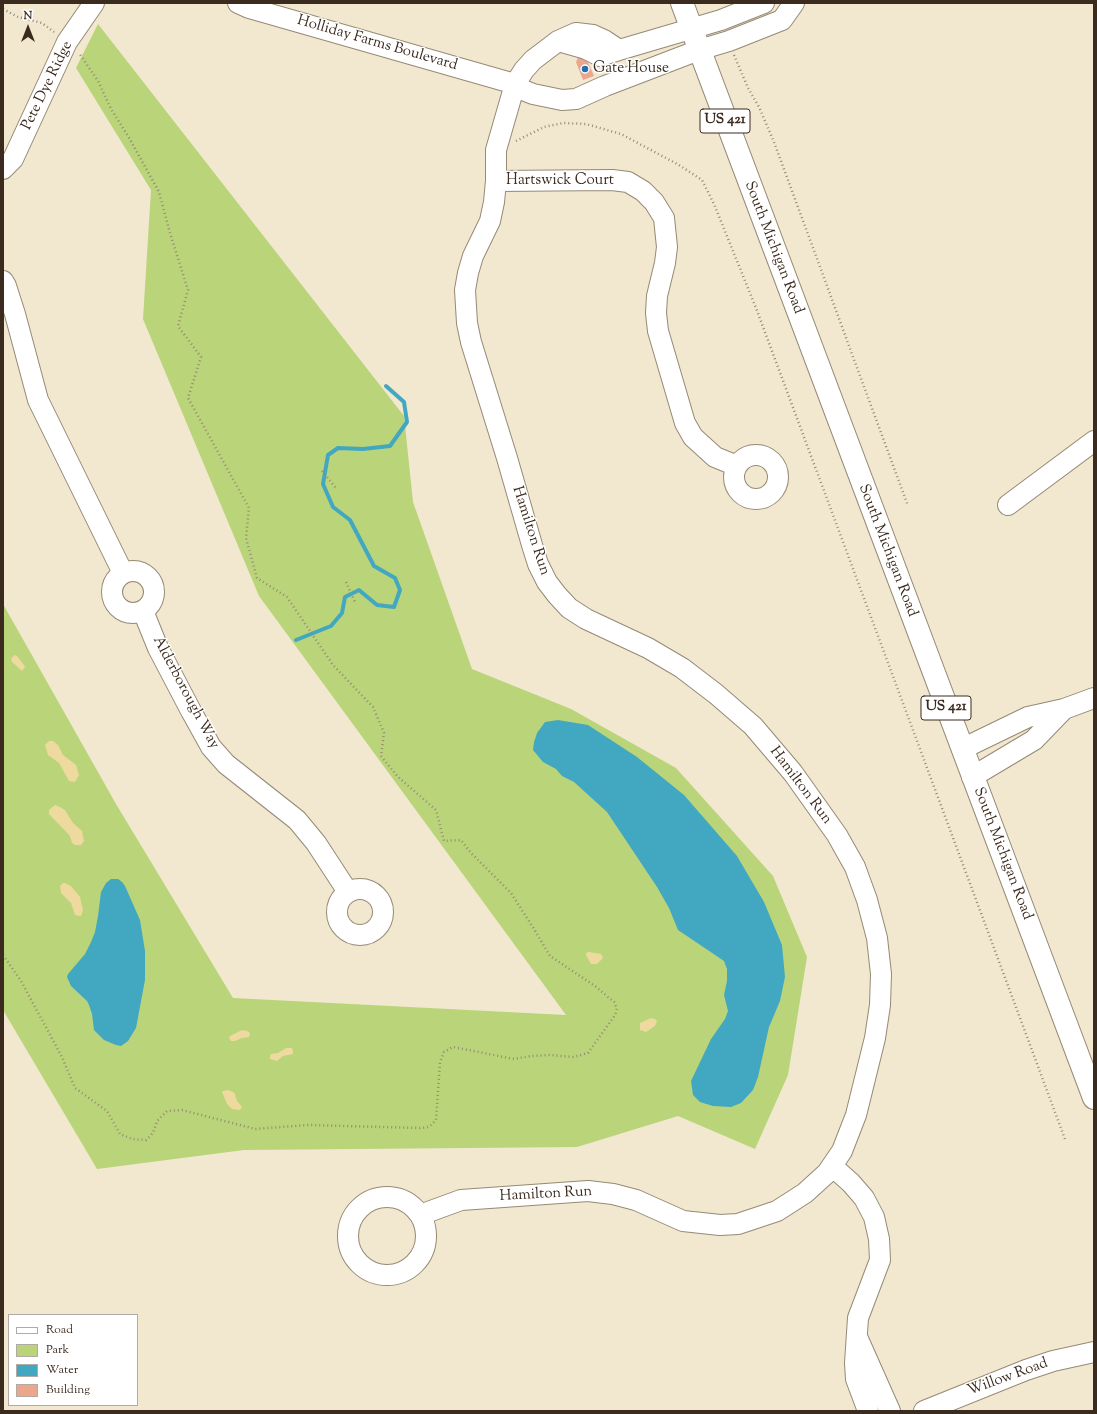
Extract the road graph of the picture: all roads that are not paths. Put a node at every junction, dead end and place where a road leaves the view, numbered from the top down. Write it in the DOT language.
graph roads {
  1 [pos="94,3"];
  2 [pos="238,3"];
  3 [pos="682,3"];
  4 [pos="764,3"];
  5 [pos="794,3"];
  6 [pos="691,29"];
  7 [pos="607,49"];
  8 [pos="698,50"];
  9 [pos="516,84"];
  10 [pos="605,86"];
  11 [pos="3,169"];
  12 [pos="496,181"];
  13 [pos="3,281"];
  14 [pos="1094,441"];
  15 [pos="737,466"];
  16 [pos="1008,505"];
  17 [pos="123,573"];
  18 [pos="143,611"];
  19 [pos="1094,698"];
  20 [pos="1064,709"];
  21 [pos="962,749"];
  22 [pos="972,777"];
  23 [pos="348,892"];
  24 [pos="1094,1098"];
  25 [pos="832,1166"];
  26 [pos="420,1215"];
  27 [pos="858,1337"];
  28 [pos="1094,1352"];
  29 [pos="868,1411"];
  30 [pos="890,1411"];
  31 [pos="924,1411"];
  1 -- 11 [label="street, Pete Dye Ridge"];
  2 -- 9 [label="street, Holliday Farms Boulevard"];
  3 -- 6 [label="main road, South Michigan Road / US 421"];
  4 -- 6 [label="street"];
  5 -- 8 [label="street, Holliday Farms Boulevard"];
  6 -- 7 [label="street"];
  6 -- 8 [label="main road, South Michigan Road / US 421"];
  7 -- 9 [label="street"];
  7 -- 10 [label="street"];
  8 -- 10 [label="street, Holliday Farms Boulevard"];
  8 -- 21 [label="main road, South Michigan Road / US 421"];
  9 -- 10 [label="street, Holliday Farms Boulevard"];
  9 -- 12 [label="street, Hamilton Run"];
  12 -- 15 [label="street, Hartswick Court"];
  12 -- 25 [label="street, Hamilton Run"];
  13 -- 17 [label="street"];
  14 -- 16 [label="street"];
  17 -- 18 [label="street"];
  17 -- 18 [label="street"];
  18 -- 23 [label="street, Alderborough Way"];
  19 -- 20 [label="street"];
  20 -- 21 [label="street"];
  20 -- 22 [label="street"];
  21 -- 22 [label="main road, South Michigan Road / US 421"];
  22 -- 24 [label="main road, South Michigan Road / US 421"];
  25 -- 26 [label="street, Hamilton Run"];
  25 -- 27 [label="street"];
  27 -- 29 [label="street"];
  27 -- 30 [label="street"];
  28 -- 31 [label="street, Willow Road"];
}
